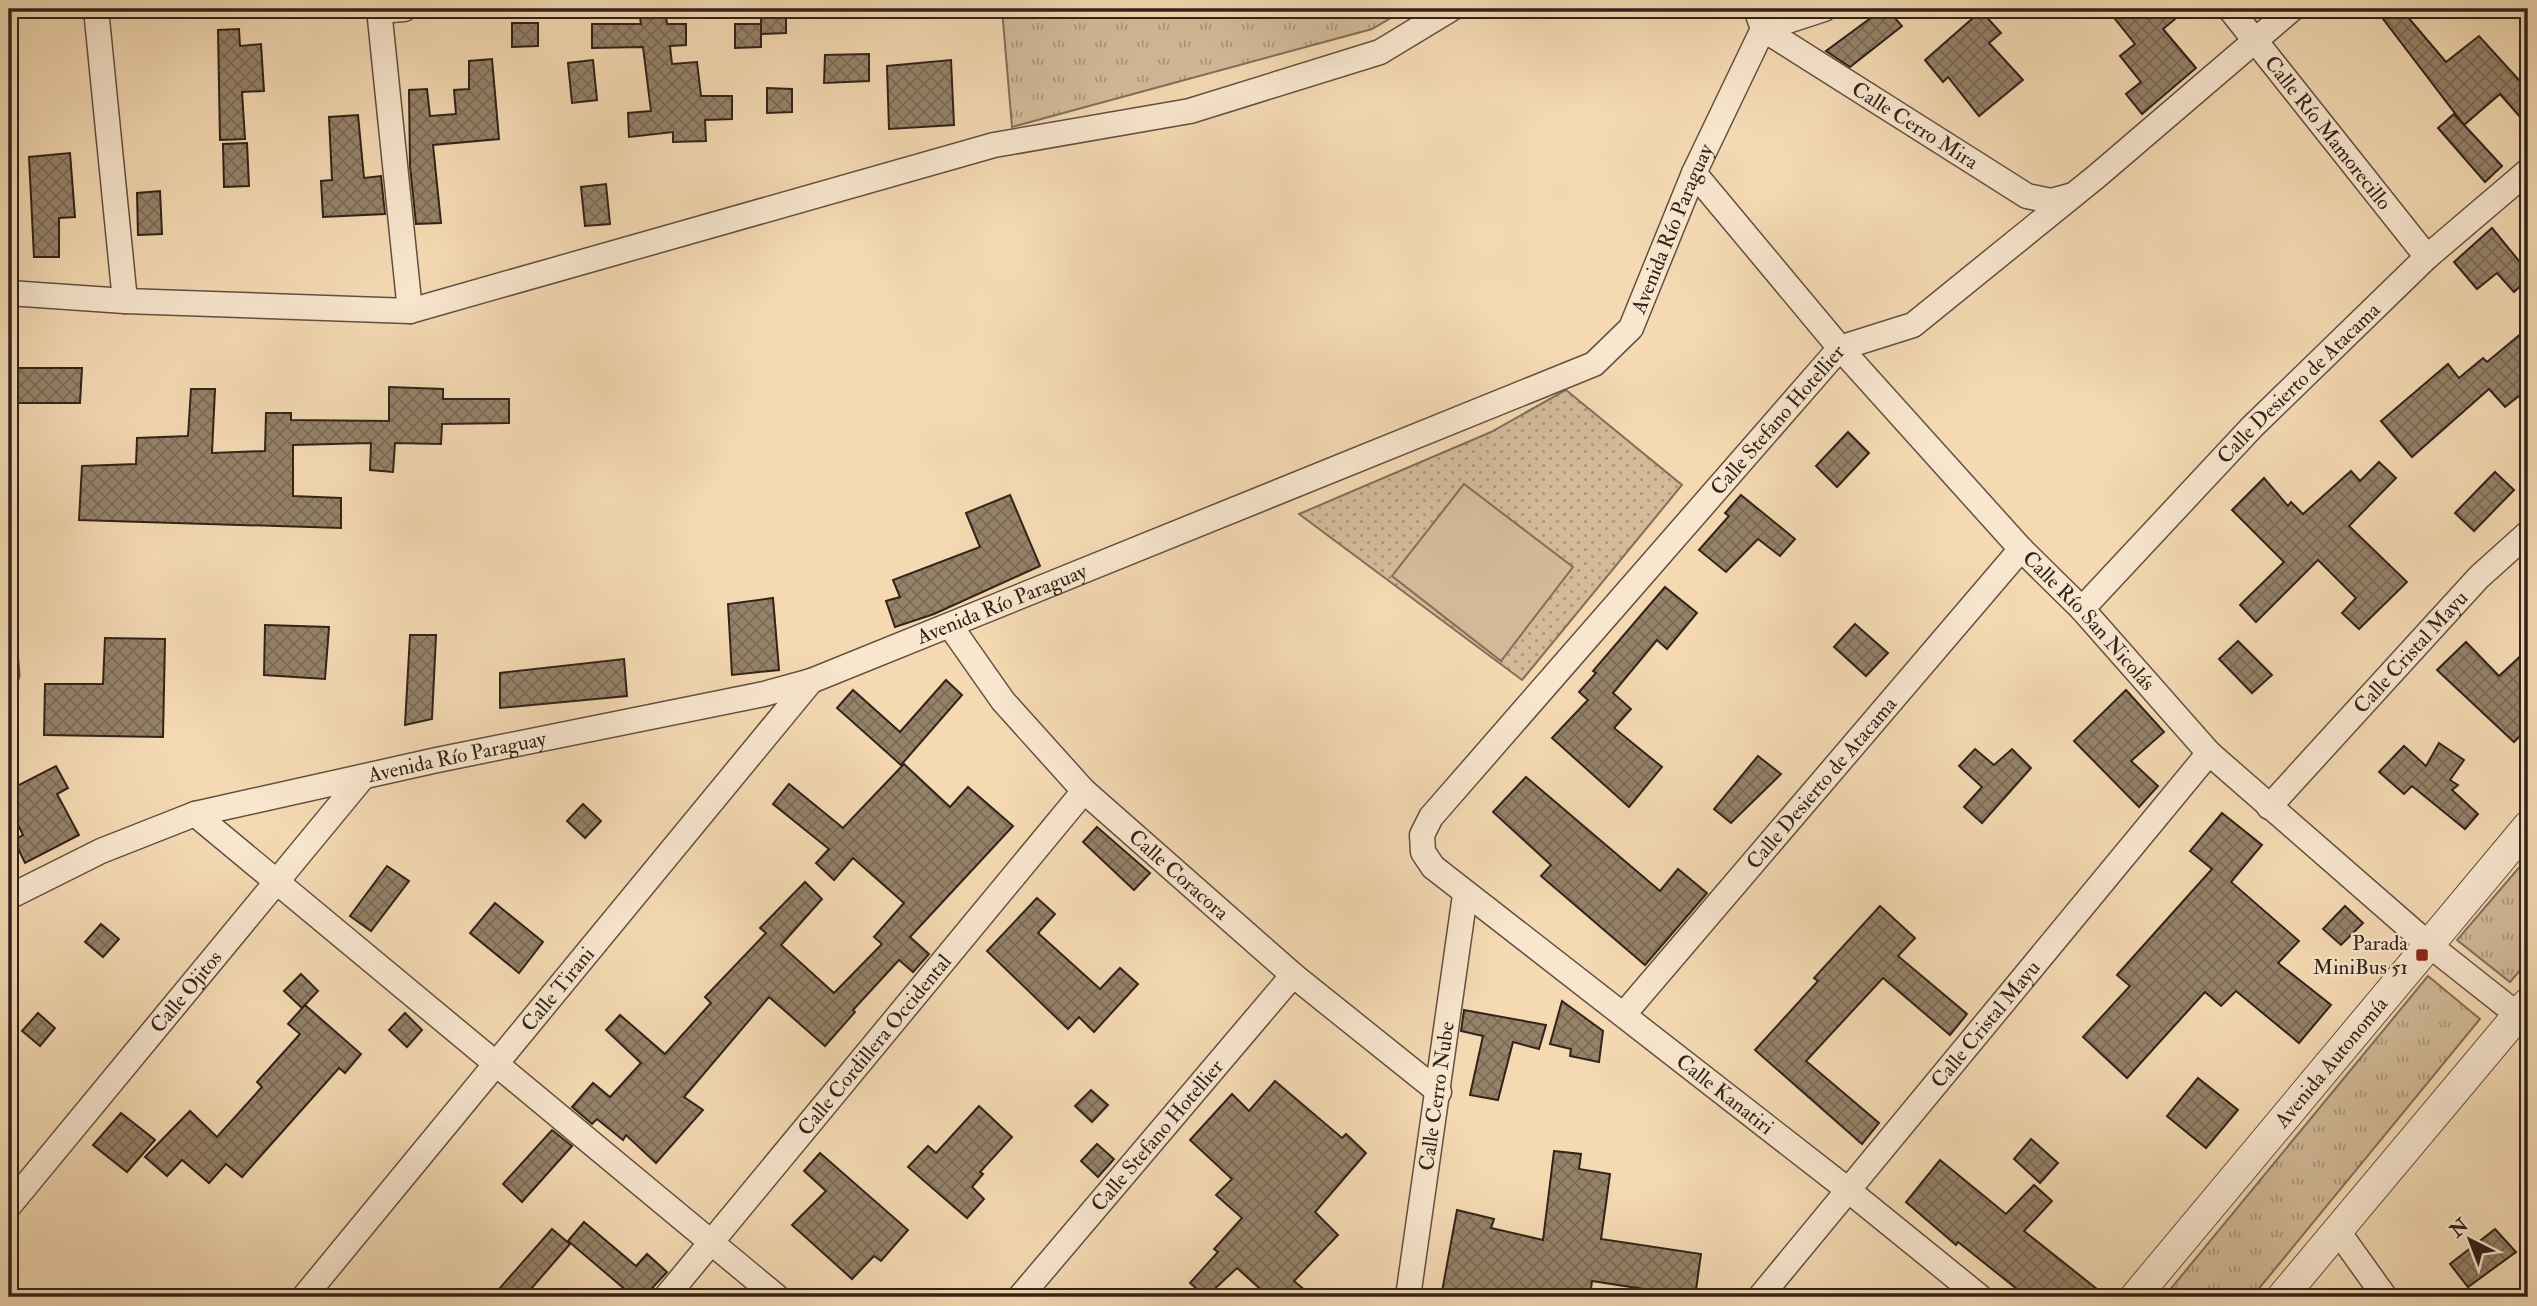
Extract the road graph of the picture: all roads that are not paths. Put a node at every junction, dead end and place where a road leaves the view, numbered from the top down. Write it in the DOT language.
graph roads {
  1 [pos="96,9"];
  2 [pos="404,9"];
  3 [pos="1451,9"];
  4 [pos="1824,9"];
  5 [pos="2230,9"];
  6 [pos="2292,9"];
  7 [pos="379,10"];
  8 [pos="1759,19"];
  9 [pos="2255,40"];
  10 [pos="2528,171"];
  11 [pos="1694,173"];
  12 [pos="2073,194"];
  13 [pos="2427,257"];
  14 [pos="9,293"];
  15 [pos="125,301"];
  16 [pos="410,311"];
  17 [pos="1840,348"];
  18 [pos="2528,533"];
  19 [pos="2021,549"];
  20 [pos="2082,609"];
  21 [pos="9,624"];
  22 [pos="951,627"];
  23 [pos="13,676"];
  24 [pos="811,681"];
  25 [pos="2209,753"];
  26 [pos="363,777"];
  27 [pos="1084,792"];
  28 [pos="2269,807"];
  29 [pos="195,814"];
  30 [pos="2528,826"];
  31 [pos="276,882"];
  32 [pos="1465,895"];
  33 [pos="9,897"];
  34 [pos="2428,944"];
  35 [pos="1293,975"];
  36 [pos="2525,1013"];
  37 [pos="1624,1014"];
  38 [pos="497,1065"];
  39 [pos="1439,1092"];
  40 [pos="1848,1190"];
  41 [pos="9,1206"];
  42 [pos="2337,1230"];
  43 [pos="711,1242"];
  44 [pos="1413,1268"];
  45 [pos="304,1297"];
  46 [pos="666,1297"];
  47 [pos="776,1297"];
  48 [pos="1020,1297"];
  49 [pos="1388,1297"];
  50 [pos="1408,1297"];
  51 [pos="1760,1297"];
  52 [pos="1980,1297"];
  53 [pos="2135,1297"];
  54 [pos="2282,1297"];
  55 [pos="2385,1297"];
  1 -- 15 [label="street"];
  2 -- 7 [label="street"];
  3 -- 16 [label="street"];
  4 -- 8 [label="street"];
  5 -- 9 [label="street, Calle Río Mamorecillo"];
  6 -- 9 [label="street, Calle Stefano Hotellier"];
  7 -- 16 [label="street"];
  8 -- 11 [label="street, Avenida Río Paraguay"];
  8 -- 12 [label="street, Calle Cerro Mira"];
  9 -- 12 [label="street, Calle Stefano Hotellier"];
  9 -- 13 [label="street, Calle Río Mamorecillo"];
  10 -- 13 [label="street, Calle Desierto de Atacama"];
  11 -- 17 [label="street, Calle Río San Nicolás"];
  11 -- 22 [label="street, Avenida Río Paraguay"];
  12 -- 17 [label="street, Calle Stefano Hotellier"];
  13 -- 20 [label="street, Calle Desierto de Atacama"];
  14 -- 15 [label="street"];
  15 -- 16 [label="street"];
  17 -- 19 [label="street, Calle Río San Nicolás"];
  17 -- 32 [label="street, Calle Stefano Hotellier"];
  18 -- 28 [label="street, Calle Cristal Mayu"];
  19 -- 20 [label="street, Calle Río San Nicolás"];
  19 -- 37 [label="street, Calle Desierto de Atacama"];
  20 -- 25 [label="street, Calle Río San Nicolás"];
  21 -- 23 [label="lane"];
  22 -- 24 [label="street, Avenida Río Paraguay"];
  22 -- 27 [label="street, Calle Coracora"];
  24 -- 26 [label="street, Avenida Río Paraguay"];
  24 -- 38 [label="street, Calle Tirani"];
  25 -- 28 [label="street, Calle Río San Nicolás"];
  25 -- 40 [label="street, Calle Cristal Mayu"];
  26 -- 29 [label="street, Avenida Río Paraguay"];
  26 -- 31 [label="street, Calle Ojitos"];
  27 -- 35 [label="street, Calle Coracora"];
  27 -- 43 [label="street, Calle Cordillera Occidental"];
  28 -- 34 [label="street, Calle Río San Nicolás"];
  29 -- 31 [label="street"];
  29 -- 33 [label="street, Avenida Río Paraguay"];
  30 -- 34 [label="street, Avenida Autonomía"];
  31 -- 38 [label="street"];
  31 -- 41 [label="street, Calle Ojitos"];
  32 -- 37 [label="street, Calle Kanatiri"];
  32 -- 39 [label="street, Calle Cerro Nube"];
  34 -- 36 [label="street, Calle Río San Nicolás"];
  34 -- 53 [label="street, Avenida Autonomía"];
  35 -- 39 [label="street, Calle Coracora"];
  35 -- 48 [label="street, Calle Stefano Hotellier"];
  36 -- 42 [label="street"];
  37 -- 40 [label="street, Calle Kanatiri"];
  38 -- 43 [label="street"];
  38 -- 45 [label="street, Calle Tirani"];
  39 -- 44 [label="street, Calle Cerro Nube"];
  40 -- 51 [label="street, Calle Cristal Mayu"];
  40 -- 52 [label="street, Calle Kanatiri"];
  42 -- 54 [label="street"];
  42 -- 55 [label="street"];
  43 -- 46 [label="street, Calle Cordillera Occidental"];
  43 -- 47 [label="street"];
  44 -- 49 [label="street"];
  44 -- 50 [label="street, Calle Cerro Nube"];
}
